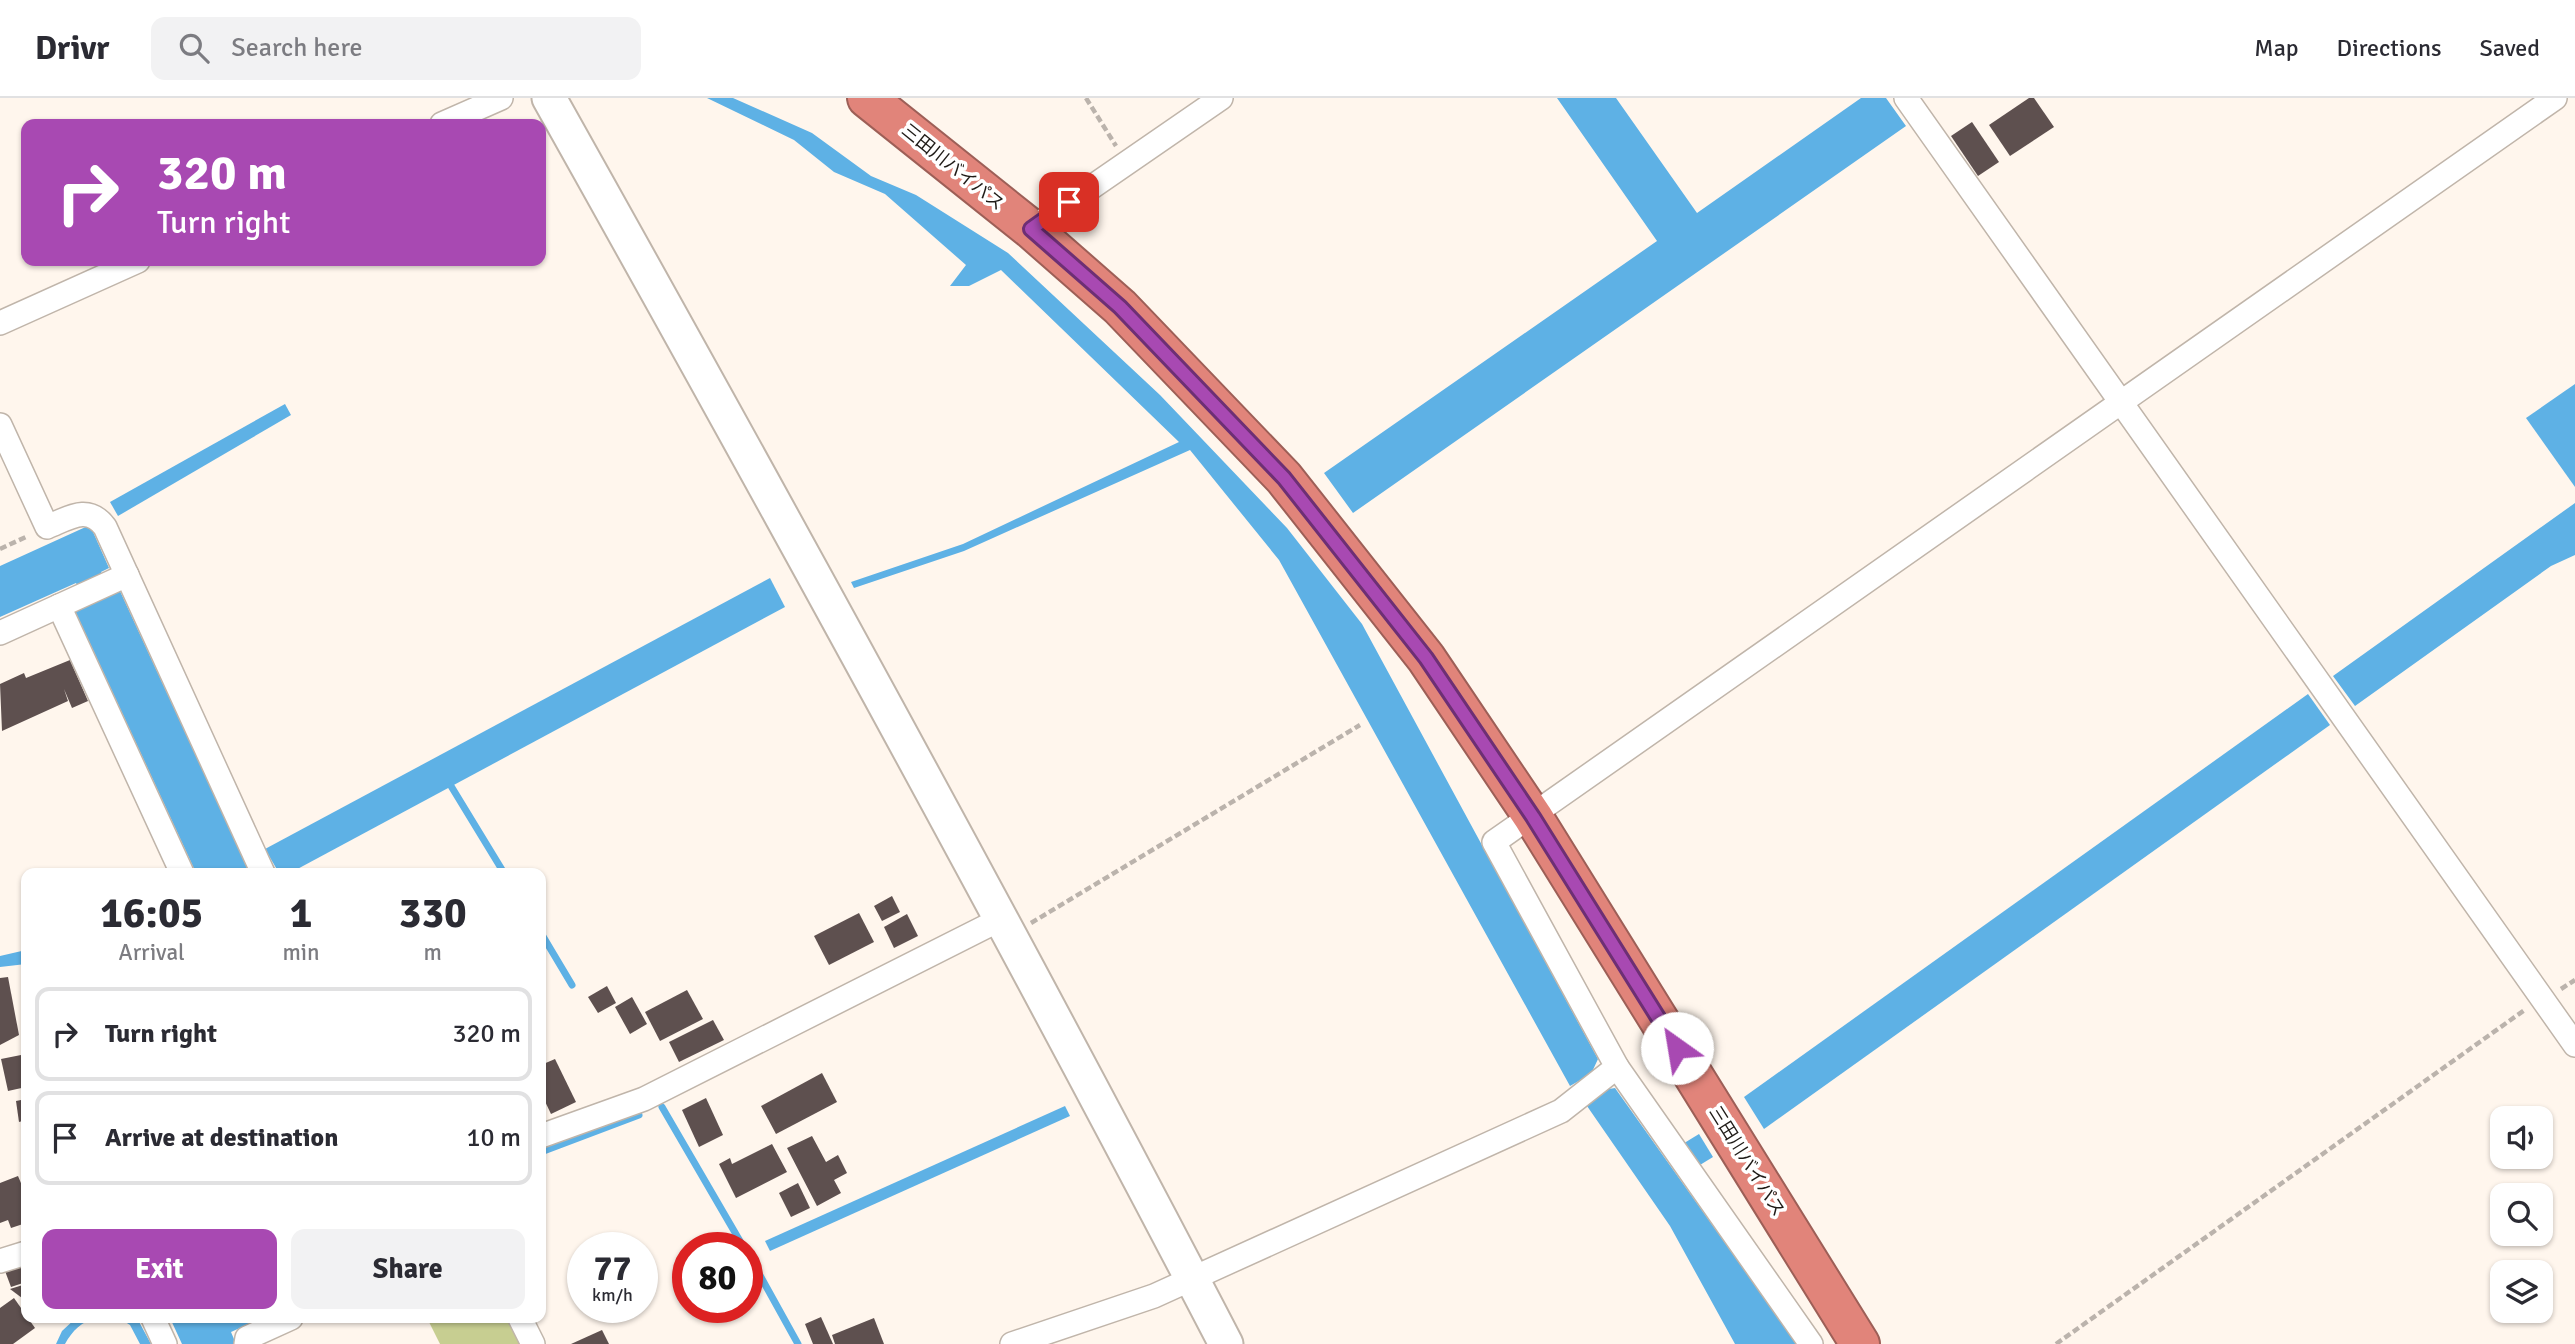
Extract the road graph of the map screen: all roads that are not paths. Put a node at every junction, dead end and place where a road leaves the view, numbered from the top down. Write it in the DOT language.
graph roads {
  1 [pos="501,98"];
  2 [pos="549,98"];
  3 [pos="867,98"];
  4 [pos="1221,98"];
  5 [pos="1906,98"];
  6 [pos="2555,98"];
  7 [pos="453,119"];
  8 [pos="1031,229"];
  9 [pos="127,266"];
  10 [pos="0,323"];
  11 [pos="2121,403"];
  12 [pos="0,425"];
  13 [pos="118,580"];
  14 [pos="69,602"];
  15 [pos="0,633"];
  16 [pos="1533,817"];
  17 [pos="180,868"];
  18 [pos="261,868"];
  19 [pos="1005,927"];
  20 [pos="2575,1045"];
  21 [pos="1616,1067"];
  22 [pos="546,1134"];
  23 [pos="21,1255"];
  24 [pos="0,1261"];
  25 [pos="1192,1279"];
  26 [pos="155,1323"];
  27 [pos="280,1323"];
  28 [pos="522,1323"];
  29 [pos="165,1344"];
  30 [pos="246,1344"];
  31 [pos="533,1344"];
  32 [pos="1012,1344"];
  33 [pos="1226,1344"];
  34 [pos="1811,1344"];
  35 [pos="1860,1344"];
  1 -- 7 [label="street"];
  2 -- 19 [label="street"];
  3 -- 8 [label="highway, 三田川バイパス"];
  4 -- 8 [label="street"];
  5 -- 11 [label="street"];
  6 -- 11 [label="street"];
  8 -- 16 [label="highway, 三田川バイパス"];
  9 -- 10 [label="street"];
  11 -- 16 [label="street"];
  11 -- 20 [label="street"];
  12 -- 13 [label="street"];
  13 -- 14 [label="street"];
  13 -- 18 [label="street"];
  14 -- 15 [label="street"];
  14 -- 17 [label="street"];
  16 -- 21 [label="street"];
  16 -- 35 [label="highway, 三田川バイパス"];
  19 -- 22 [label="street"];
  19 -- 25 [label="street"];
  21 -- 25 [label="street"];
  21 -- 34 [label="street"];
  23 -- 24 [label="street"];
  25 -- 32 [label="street"];
  25 -- 33 [label="street"];
  26 -- 29 [label="street"];
  27 -- 30 [label="street"];
  28 -- 31 [label="street"];
}
